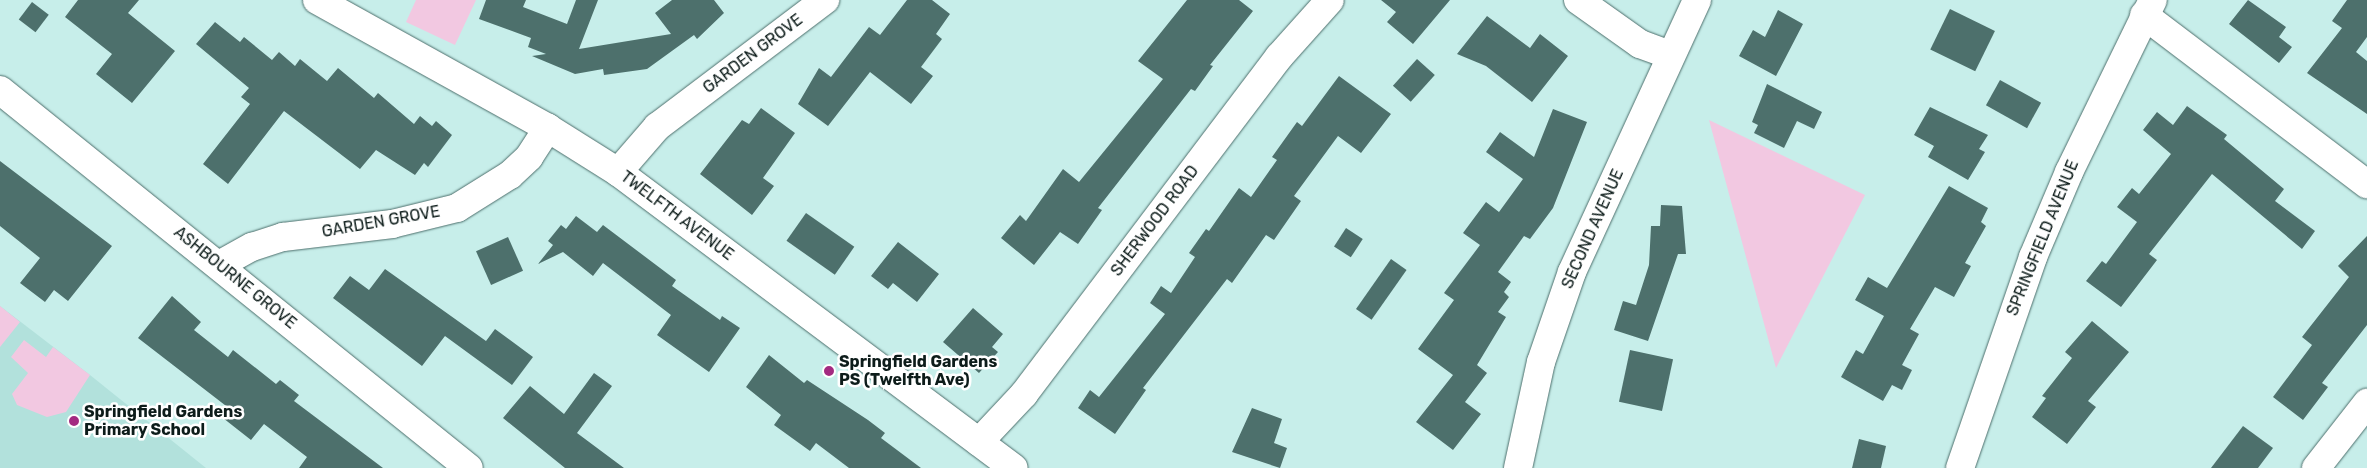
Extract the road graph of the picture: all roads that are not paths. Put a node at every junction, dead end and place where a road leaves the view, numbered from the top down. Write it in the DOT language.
graph roads {
  1 [pos="317,0"];
  2 [pos="825,0"];
  3 [pos="1330,0"];
  4 [pos="1578,0"];
  5 [pos="1697,0"];
  6 [pos="2149,8"];
  7 [pos="1671,55"];
  8 [pos="0,90"];
  9 [pos="548,128"];
  10 [pos="618,172"];
  11 [pos="2367,184"];
  12 [pos="219,265"];
  13 [pos="2367,403"];
  14 [pos="978,442"];
  15 [pos="468,468"];
  16 [pos="1013,468"];
  17 [pos="1518,468"];
  18 [pos="1960,468"];
  19 [pos="2316,468"];
  1 -- 9 [label="street, TWELFTH AVENUE"];
  2 -- 10 [label="street, GARDEN GROVE"];
  3 -- 14 [label="street, SHERWOOD ROAD"];
  4 -- 7 [label="street"];
  5 -- 7 [label="street, SECOND AVENUE"];
  6 -- 11 [label="street, SPRINGFIELD AVENUE"];
  6 -- 18 [label="street, SPRINGFIELD AVENUE"];
  7 -- 17 [label="street, SECOND AVENUE"];
  8 -- 12 [label="street, ASHBOURNE GROVE"];
  9 -- 10 [label="street, TWELFTH AVENUE"];
  9 -- 12 [label="street, GARDEN GROVE"];
  10 -- 14 [label="street, TWELFTH AVENUE"];
  12 -- 15 [label="street, ASHBOURNE GROVE"];
  13 -- 19 [label="street"];
  14 -- 16 [label="street, TWELFTH AVENUE"];
}
